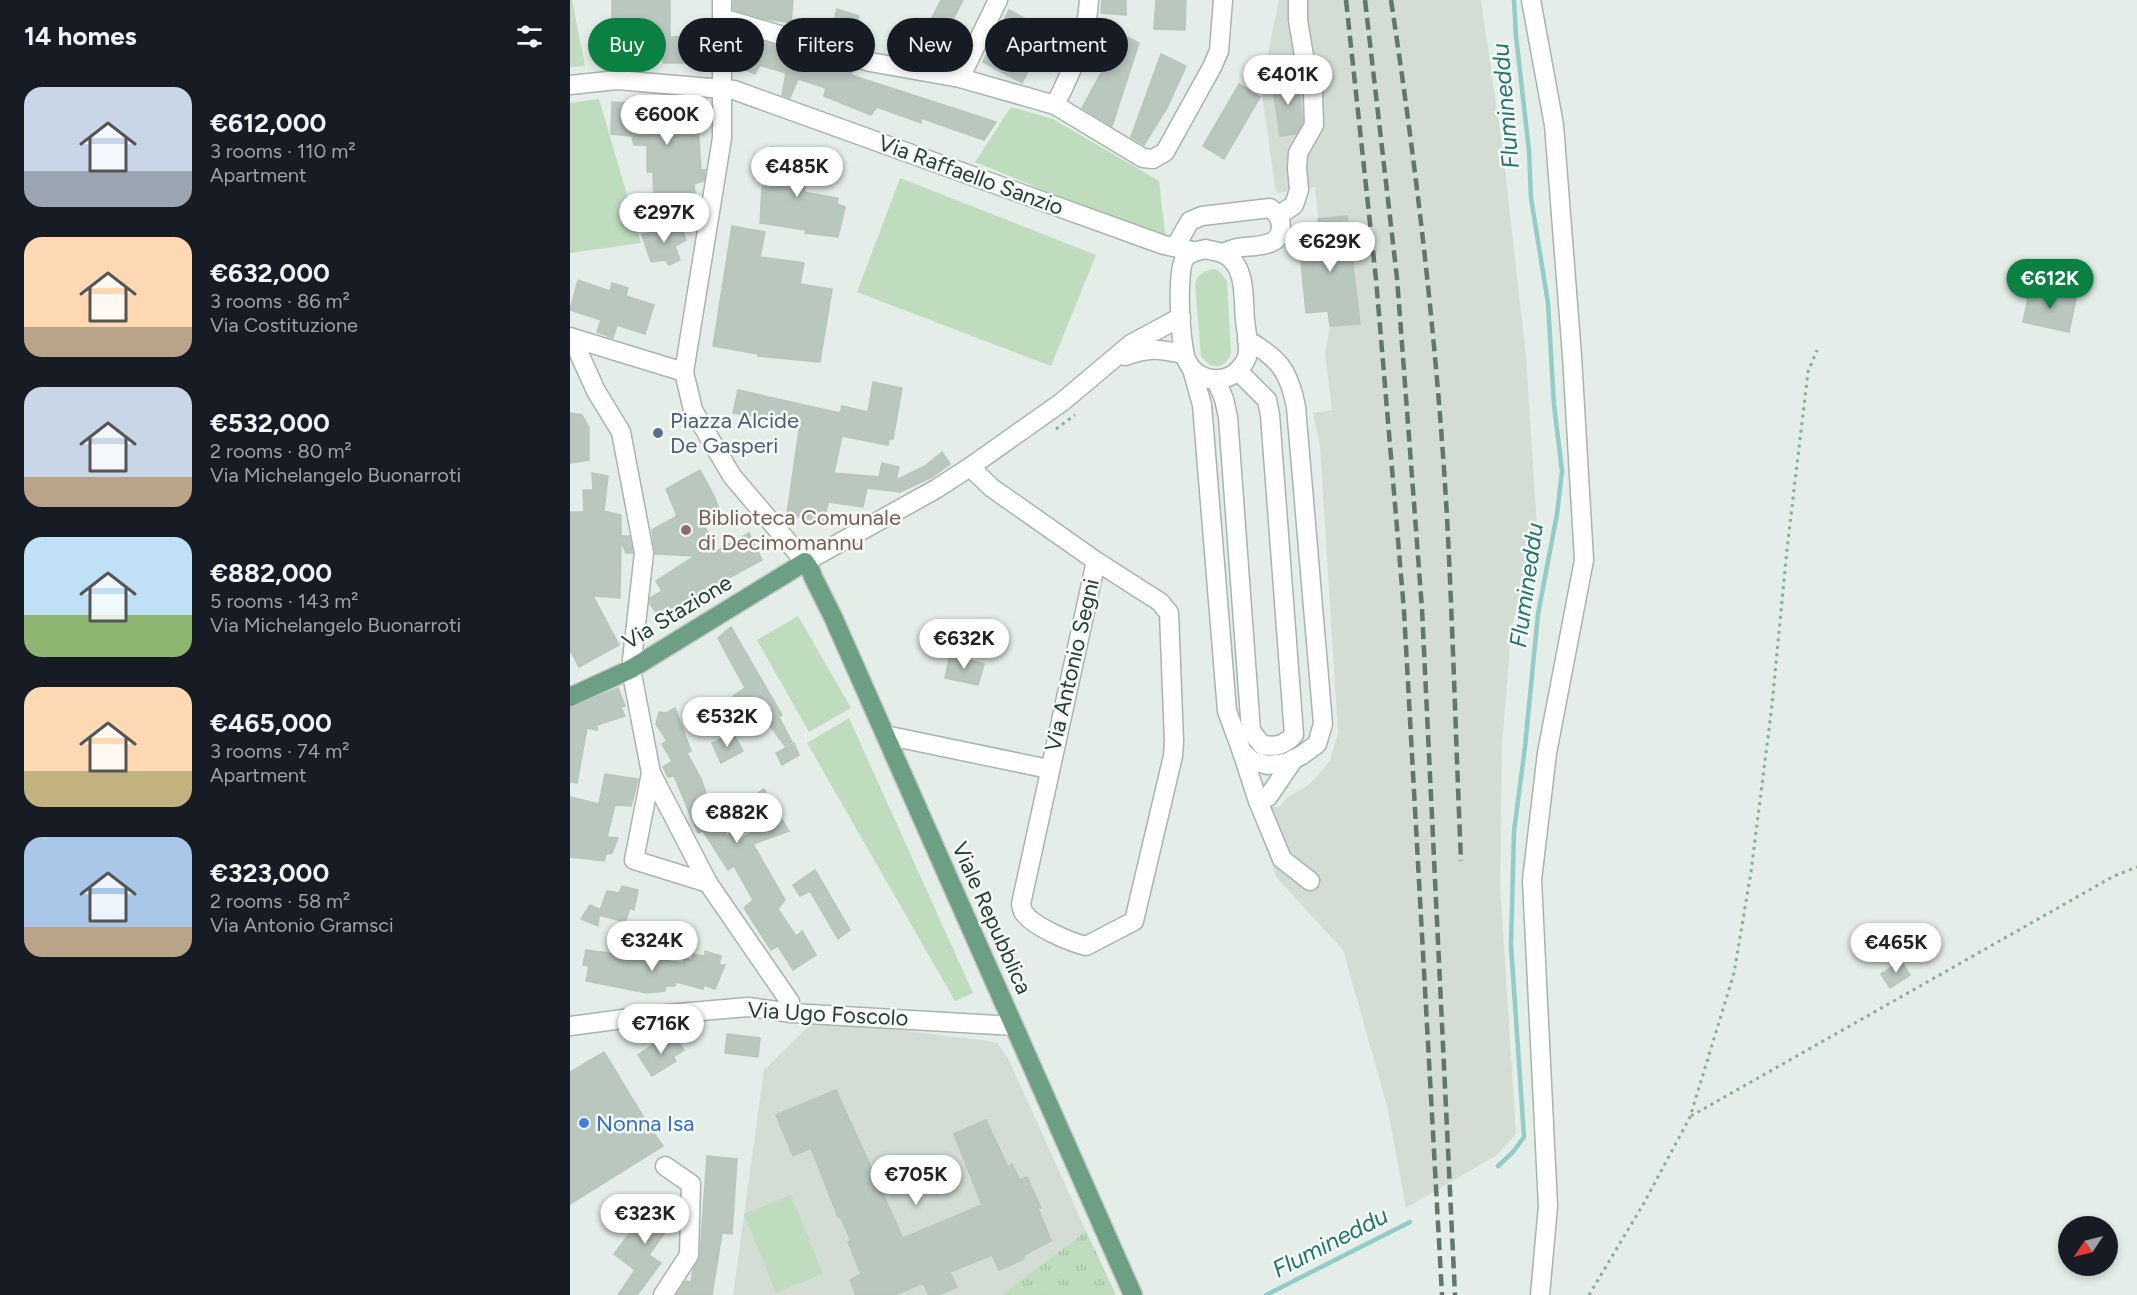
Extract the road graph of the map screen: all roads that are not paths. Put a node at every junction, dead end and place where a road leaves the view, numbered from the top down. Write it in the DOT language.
graph roads {
  1 [pos="998,0"];
  2 [pos="1089,0"];
  3 [pos="1223,0"];
  4 [pos="1298,0"];
  5 [pos="1531,0"];
  6 [pos="723,9"];
  7 [pos="960,78"];
  8 [pos="570,85"];
  9 [pos="722,88"];
  10 [pos="1055,105"];
  11 [pos="1278,216"];
  12 [pos="1175,248"];
  13 [pos="1194,252"];
  14 [pos="1223,253"];
  15 [pos="1181,317"];
  16 [pos="574,339"];
  17 [pos="1244,356"];
  18 [pos="1112,360"];
  19 [pos="1188,362"];
  20 [pos="684,372"];
  21 [pos="1216,380"];
  22 [pos="970,467"];
  23 [pos="1096,561"];
  24 [pos="805,562"];
  25 [pos="631,669"];
  26 [pos="570,697"];
  27 [pos="885,735"];
  28 [pos="1242,752"];
  29 [pos="1294,759"];
  30 [pos="1049,769"];
  31 [pos="651,773"];
  32 [pos="1258,801"];
  33 [pos="1310,881"];
  34 [pos="708,883"];
  35 [pos="792,1013"];
  36 [pos="570,1026"];
  37 [pos="1014,1026"];
  38 [pos="665,1166"];
  39 [pos="663,1295"];
  40 [pos="1133,1295"];
  41 [pos="1540,1295"];
  1 -- 7 [label="street"];
  2 -- 10 [label="street"];
  3 -- 10 [label="street"];
  4 -- 11 [label="street"];
  5 -- 41 [label="street"];
  6 -- 7 [label="street"];
  6 -- 9 [label="street"];
  7 -- 10 [label="street"];
  8 -- 9 [label="street, Via Raffaello Sanzio"];
  9 -- 12 [label="street, Via Raffaello Sanzio"];
  9 -- 20 [label="street"];
  11 -- 12 [label="street"];
  11 -- 14 [label="street, Via Raffaello Sanzio"];
  12 -- 13 [label="street, Via Raffaello Sanzio"];
  13 -- 14 [label="street, Via Raffaello Sanzio"];
  13 -- 15 [label="street"];
  14 -- 17 [label="street"];
  15 -- 18 [label="street"];
  15 -- 19 [label="street"];
  16 -- 20 [label="street"];
  16 -- 25 [label="street"];
  17 -- 21 [label="street"];
  17 -- 21 [label="street"];
  17 -- 29 [label="street"];
  18 -- 19 [label="street"];
  18 -- 22 [label="street"];
  19 -- 21 [label="street"];
  19 -- 28 [label="street"];
  20 -- 24 [label="street"];
  22 -- 23 [label="street"];
  22 -- 24 [label="street"];
  23 -- 30 [label="street, Via Antonio Segni"];
  23 -- 30 [label="street, Via Antonio Segni"];
  24 -- 25 [label="main road, Via Stazione"];
  24 -- 27 [label="main road, Viale Repubblica"];
  25 -- 26 [label="main road, Via Stazione"];
  25 -- 31 [label="street"];
  27 -- 30 [label="street"];
  27 -- 37 [label="main road, Viale Repubblica"];
  28 -- 29 [label="street"];
  28 -- 32 [label="street"];
  29 -- 32 [label="street"];
  31 -- 34 [label="street"];
  31 -- 34 [label="street"];
  32 -- 33 [label="street"];
  34 -- 35 [label="street"];
  35 -- 36 [label="street, Via Ugo Foscolo"];
  35 -- 37 [label="street, Via Ugo Foscolo"];
  37 -- 40 [label="main road, Viale Repubblica"];
  38 -- 39 [label="street"];
}
